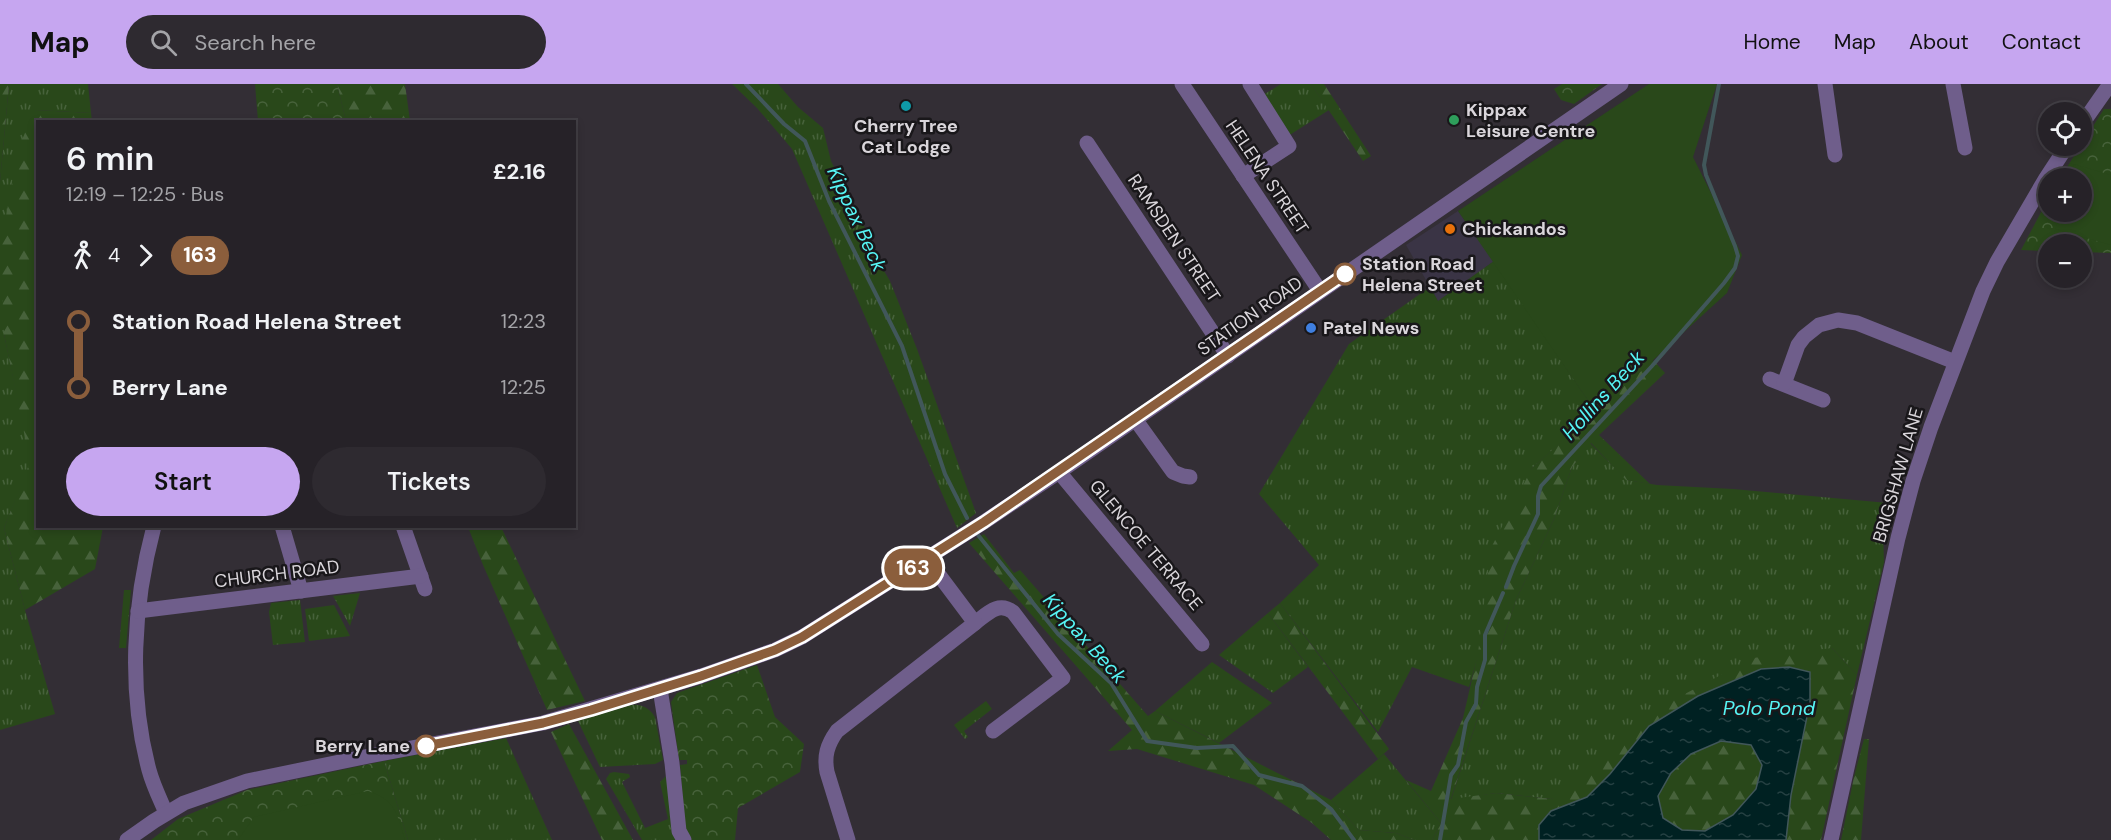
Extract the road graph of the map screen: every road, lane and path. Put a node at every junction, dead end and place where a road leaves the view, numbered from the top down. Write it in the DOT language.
graph roads {
  1 [pos="1182,84"];
  2 [pos="1250,84"];
  3 [pos="1621,84"];
  4 [pos="1825,84"];
  5 [pos="1953,84"];
  6 [pos="2110,84"];
  7 [pos="2092,110"];
  8 [pos="1087,143"];
  9 [pos="1965,148"];
  10 [pos="1835,155"];
  11 [pos="2060,156"];
  12 [pos="1243,176"];
  13 [pos="1320,291"];
  14 [pos="1228,356"];
  15 [pos="1955,362"];
  16 [pos="1823,399"];
  17 [pos="1135,420"];
  18 [pos="1059,472"];
  19 [pos="1190,477"];
  20 [pos="154,528"];
  21 [pos="283,528"];
  22 [pos="404,528"];
  23 [pos="927,559"];
  24 [pos="301,591"];
  25 [pos="138,611"];
  26 [pos="975,623"];
  27 [pos="1202,644"];
  28 [pos="660,689"];
  29 [pos="993,731"];
  30 [pos="166,813"];
  31 [pos="128,840"];
  32 [pos="684,840"];
  33 [pos="848,840"];
  34 [pos="1831,840"];
  1 -- 12 [label="street, HELENA STREET"];
  2 -- 12 [label="street"];
  3 -- 13 [label="street, STATION ROAD"];
  4 -- 10 [label="street"];
  5 -- 9 [label="street"];
  6 -- 7 [label="street"];
  8 -- 14 [label="street, RAMSDEN STREET"];
  11 -- 15 [label="street, BRIGSHAW LANE"];
  12 -- 13 [label="street, HELENA STREET"];
  13 -- 14 [label="street, STATION ROAD"];
  14 -- 17 [label="street, STATION ROAD"];
  15 -- 16 [label="street"];
  15 -- 34 [label="street, BRIGSHAW LANE"];
  17 -- 18 [label="street, STATION ROAD"];
  17 -- 19 [label="street"];
  18 -- 23 [label="street, STATION ROAD"];
  18 -- 27 [label="street, GLENCOE TERRACE"];
  20 -- 25 [label="street"];
  21 -- 24 [label="street"];
  22 -- 24 [label="street, CHURCH ROAD"];
  23 -- 26 [label="street"];
  23 -- 28 [label="street, STATION ROAD"];
  24 -- 25 [label="street, CHURCH ROAD"];
  25 -- 30 [label="street"];
  26 -- 29 [label="street"];
  26 -- 33 [label="street"];
  28 -- 30 [label="street"];
  28 -- 32 [label="street"];
  30 -- 31 [label="street"];
}
